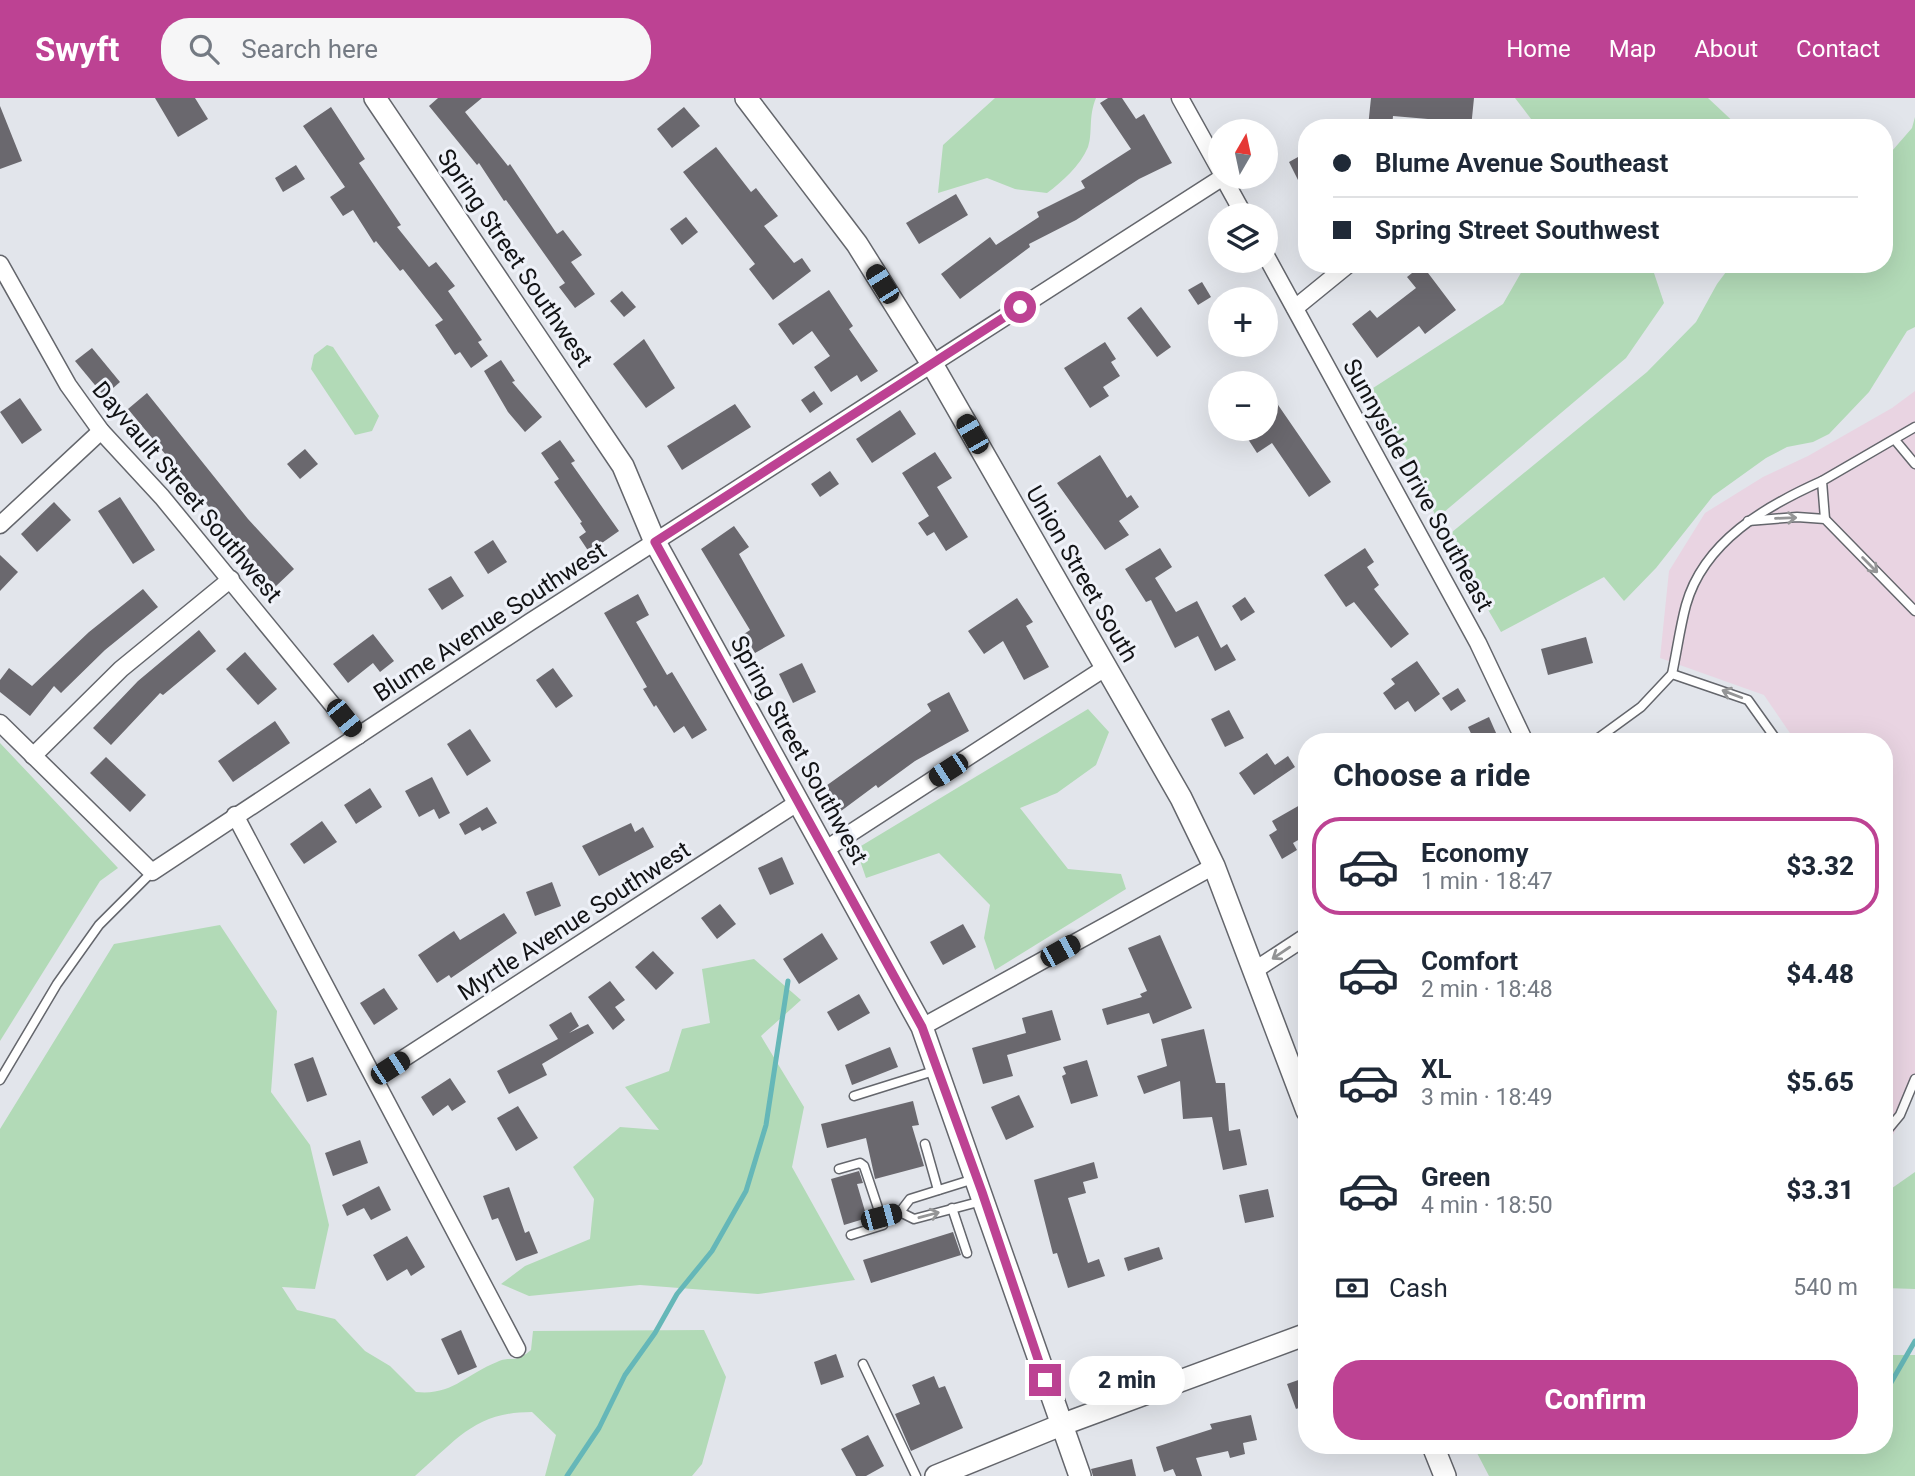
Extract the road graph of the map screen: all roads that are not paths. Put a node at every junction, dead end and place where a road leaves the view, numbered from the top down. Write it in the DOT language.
graph roads {
  1 [pos="375,98"];
  2 [pos="746,98"];
  3 [pos="1180,98"];
  4 [pos="1208,148"];
  5 [pos="1208,187"];
  6 [pos="0,264"];
  7 [pos="1276,273"];
  8 [pos="1338,273"];
  9 [pos="1295,308"];
  10 [pos="932,364"];
  11 [pos="1915,427"];
  12 [pos="101,431"];
  13 [pos="1895,440"];
  14 [pos="1915,464"];
  15 [pos="1822,481"];
  16 [pos="1825,519"];
  17 [pos="1748,521"];
  18 [pos="0,525"];
  19 [pos="655,542"];
  20 [pos="231,579"];
  21 [pos="1915,611"];
  22 [pos="1105,668"];
  23 [pos="1672,674"];
  24 [pos="0,723"];
  25 [pos="1521,733"];
  26 [pos="1605,733"];
  27 [pos="1771,733"];
  28 [pos="358,736"];
  29 [pos="33,756"];
  30 [pos="797,803"];
  31 [pos="235,815"];
  32 [pos="823,851"];
  33 [pos="1214,866"];
  34 [pos="152,872"];
  35 [pos="1298,942"];
  36 [pos="1255,970"];
  37 [pos="922,1027"];
  38 [pos="937,1070"];
  39 [pos="375,1077"];
  40 [pos="1915,1079"];
  41 [pos="0,1080"];
  42 [pos="1298,1087"];
  43 [pos="855,1096"];
  44 [pos="1893,1123"];
  45 [pos="925,1144"];
  46 [pos="839,1169"];
  47 [pos="976,1178"];
  48 [pos="938,1190"];
  49 [pos="985,1200"];
  50 [pos="952,1208"];
  51 [pos="900,1212"];
  52 [pos="881,1217"];
  53 [pos="851,1234"];
  54 [pos="967,1253"];
  55 [pos="1298,1337"];
  56 [pos="517,1349"];
  57 [pos="863,1364"];
  58 [pos="1061,1425"];
  59 [pos="1436,1454"];
  60 [pos="916,1476"];
  61 [pos="936,1476"];
  62 [pos="1080,1476"];
  63 [pos="1445,1476"];
  1 -- 19 [label="street, Spring Street Southwest"];
  2 -- 10 [label="street, Union Street South"];
  3 -- 4 [label="street"];
  5 -- 10 [label="street, Blume Avenue Southwest"];
  6 -- 12 [label="street, Dayvault Street Southwest"];
  7 -- 9 [label="street, Sunnyside Drive Southeast"];
  8 -- 9 [label="street"];
  9 -- 25 [label="street, Sunnyside Drive Southeast"];
  10 -- 19 [label="street, Blume Avenue Southwest"];
  10 -- 22 [label="street, Union Street South"];
  11 -- 13 [label="lane"];
  12 -- 18 [label="street"];
  12 -- 20 [label="street, Dayvault Street Southwest"];
  13 -- 14 [label="lane"];
  13 -- 15 [label="lane"];
  15 -- 16 [label="lane"];
  15 -- 17 [label="lane"];
  17 -- 16 [label="lane, one-way"];
  16 -- 21 [label="lane, one-way"];
  17 -- 23 [label="lane"];
  19 -- 28 [label="street, Blume Avenue Southwest"];
  19 -- 30 [label="street, Spring Street Southwest"];
  20 -- 28 [label="street, Dayvault Street Southwest"];
  20 -- 29 [label="street"];
  22 -- 32 [label="street"];
  22 -- 33 [label="street, Union Street South"];
  23 -- 26 [label="lane"];
  27 -- 23 [label="lane, one-way"];
  24 -- 29 [label="street"];
  28 -- 31 [label="street, Blume Avenue Southwest"];
  29 -- 34 [label="street"];
  30 -- 32 [label="street, Spring Street Southwest"];
  30 -- 39 [label="street, Myrtle Avenue Southwest"];
  31 -- 34 [label="street, Blume Avenue Southwest"];
  31 -- 39 [label="street"];
  32 -- 37 [label="street, Spring Street Southwest"];
  33 -- 36 [label="street, Union Street South"];
  33 -- 37 [label="street"];
  34 -- 41 [label="lane, Blume Avenue Southwest"];
  35 -- 36 [label="street, one-way"];
  36 -- 42 [label="street, Union Street South"];
  37 -- 38 [label="street, Spring Street Southwest"];
  38 -- 43 [label="lane"];
  38 -- 47 [label="street, Spring Street Southwest"];
  39 -- 56 [label="street"];
  40 -- 44 [label="lane"];
  45 -- 48 [label="lane"];
  46 -- 52 [label="lane"];
  47 -- 48 [label="lane"];
  47 -- 49 [label="street, Spring Street Southwest"];
  48 -- 51 [label="lane"];
  49 -- 50 [label="lane"];
  49 -- 58 [label="street, Spring Street Southwest"];
  51 -- 50 [label="lane, one-way"];
  50 -- 54 [label="lane"];
  51 -- 52 [label="lane"];
  52 -- 53 [label="lane"];
  55 -- 58 [label="street"];
  57 -- 60 [label="lane"];
  58 -- 61 [label="street"];
  58 -- 62 [label="street, Spring Street Southwest"];
  59 -- 63 [label="street"];
}
